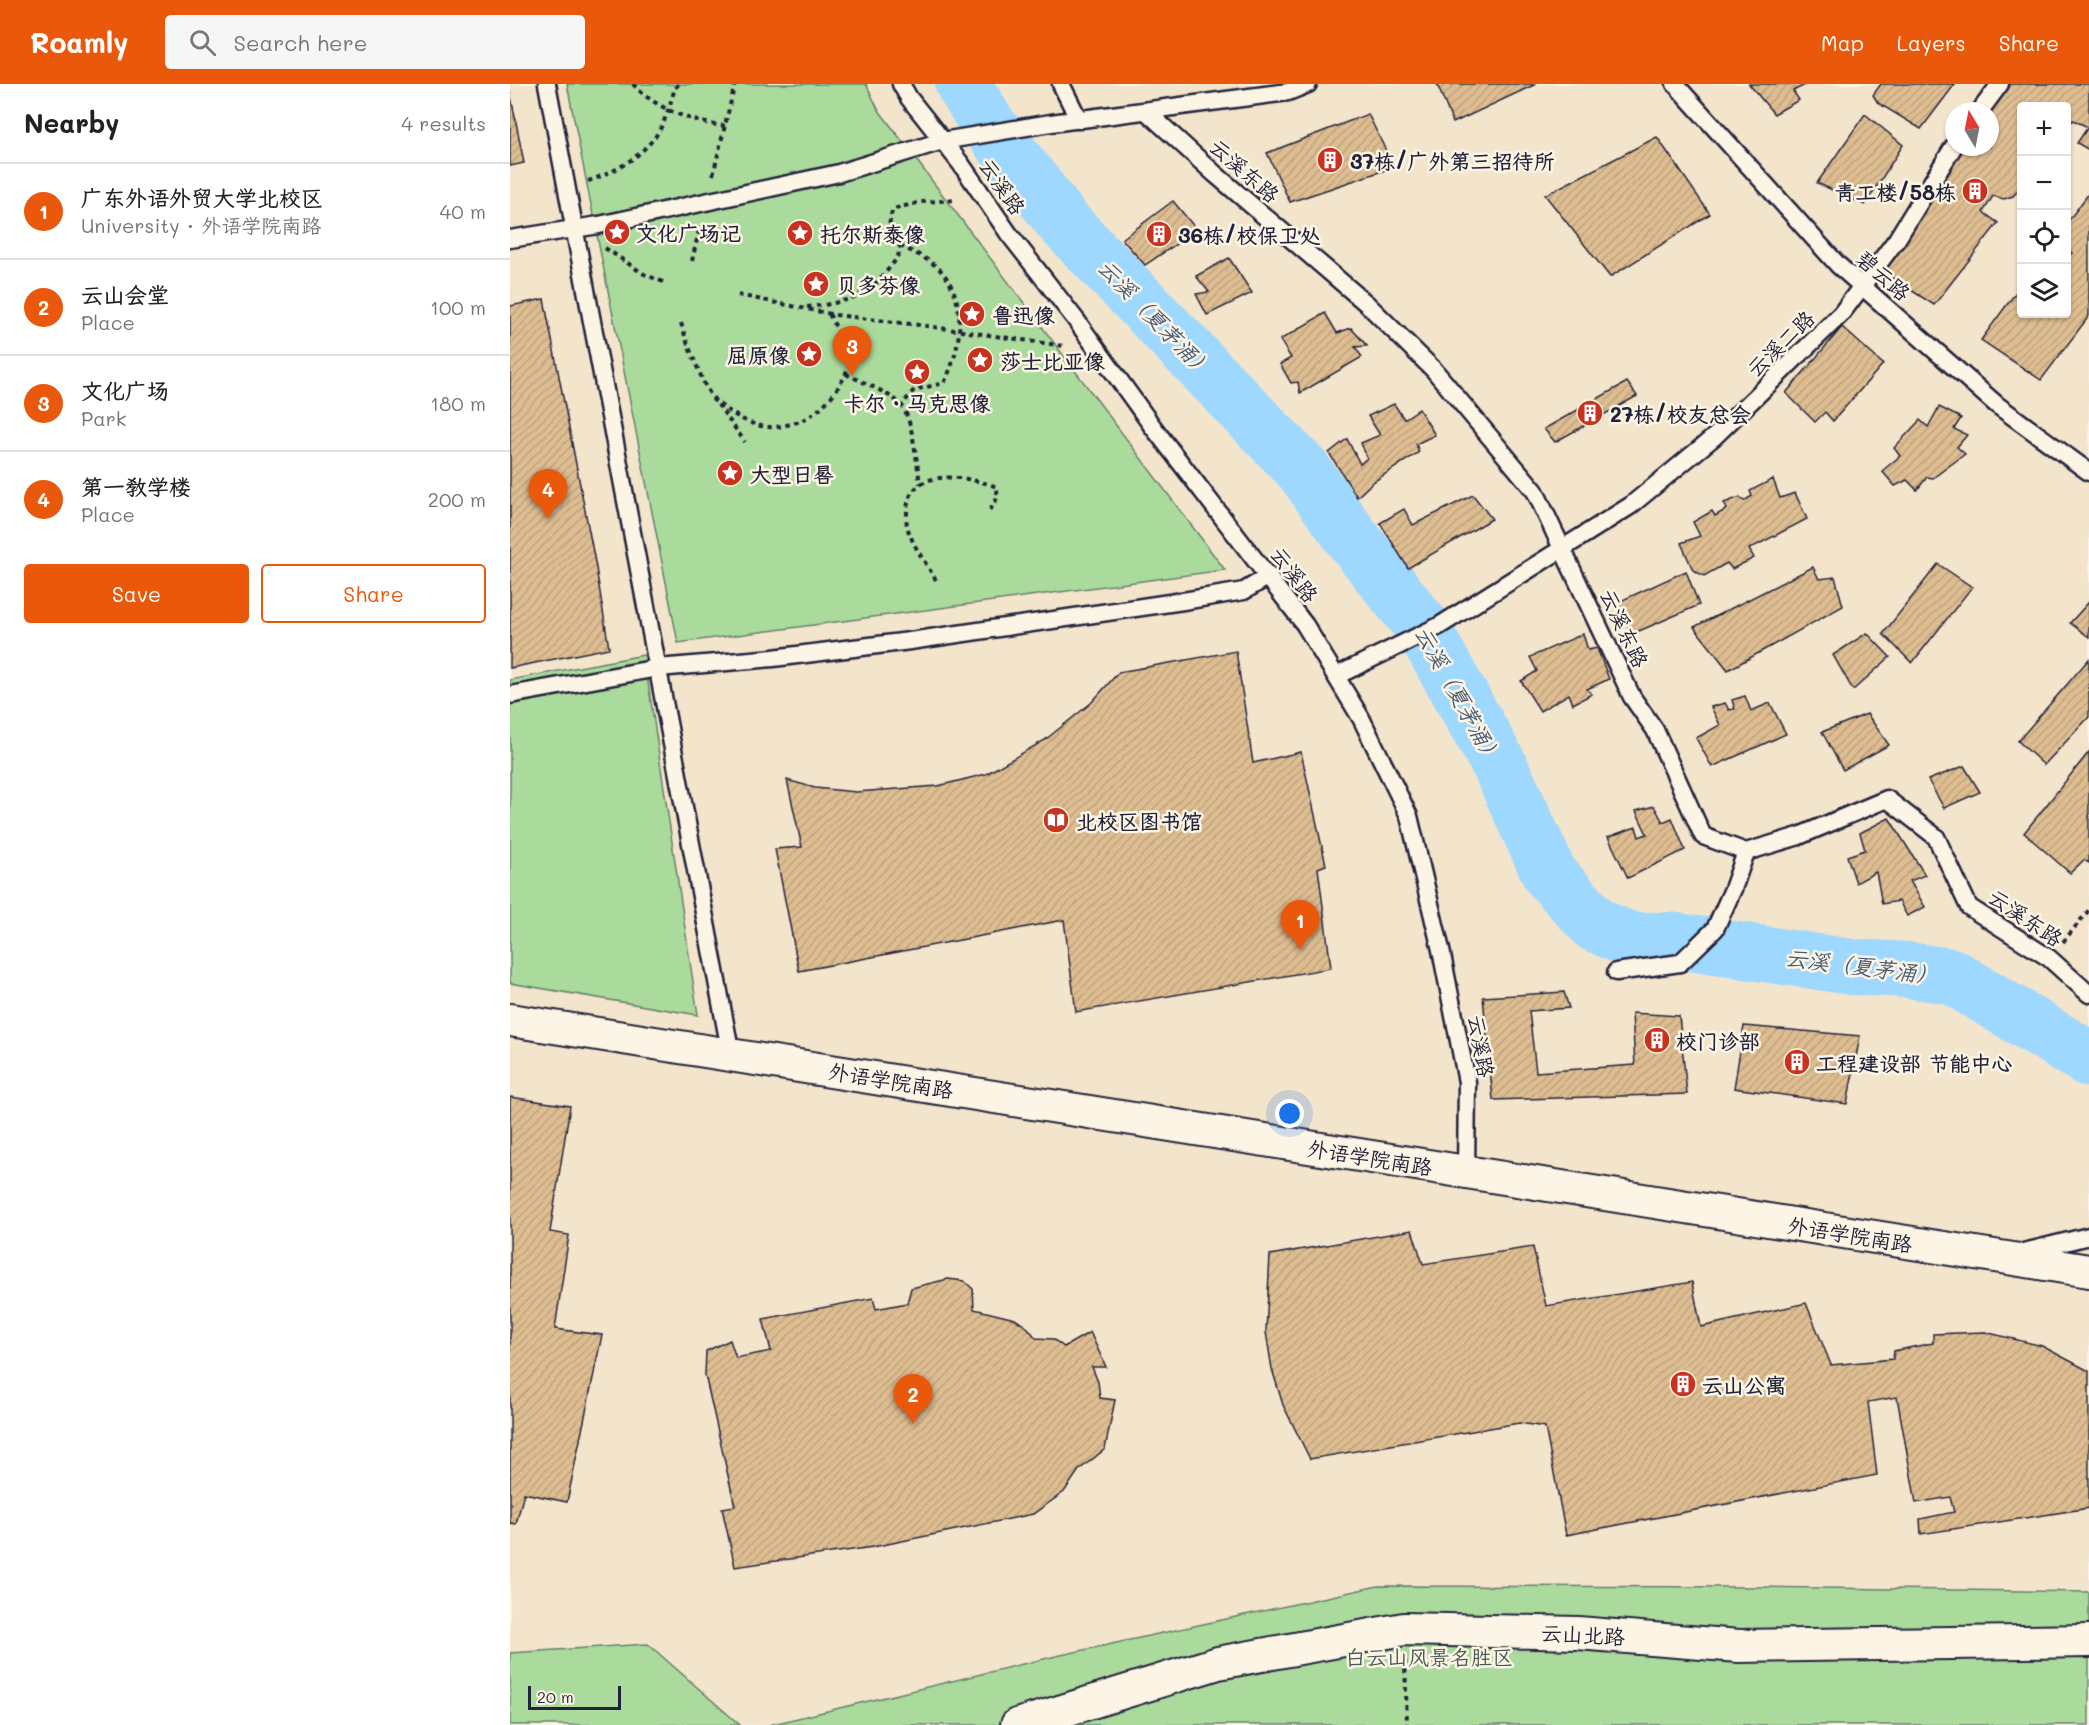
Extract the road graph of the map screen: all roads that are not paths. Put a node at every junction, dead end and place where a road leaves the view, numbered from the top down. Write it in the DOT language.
graph roads {
  1 [pos="547,84"];
  2 [pos="901,84"];
  3 [pos="1061,84"];
  4 [pos="1308,84"];
  5 [pos="1675,84"];
  6 [pos="2000,84"];
  7 [pos="1987,102"];
  8 [pos="1146,111"];
  9 [pos="1080,120"];
  10 [pos="942,141"];
  11 [pos="1948,156"];
  12 [pos="574,228"];
  13 [pos="510,239"];
  14 [pos="1862,285"];
  15 [pos="2089,472"];
  16 [pos="1563,548"];
  17 [pos="1269,576"];
  18 [pos="658,668"];
  19 [pos="1336,676"];
  20 [pos="510,695"];
  21 [pos="1746,852"];
  22 [pos="1616,972"];
  23 [pos="2089,993"];
  24 [pos="510,1020"];
  25 [pos="731,1055"];
  26 [pos="1466,1173"];
  27 [pos="2089,1236"];
  28 [pos="2001,1258"];
  29 [pos="2089,1260"];
  30 [pos="2056,1266"];
  31 [pos="2089,1271"];
  32 [pos="2089,1641"];
  33 [pos="1017,1725"];
  1 -- 12 [label="lane"];
  2 -- 10 [label="lane, 云溪路"];
  3 -- 9 [label="lane"];
  4 -- 8 [label="lane"];
  5 -- 14 [label="lane, 碧云路"];
  6 -- 7 [label="lane"];
  8 -- 9 [label="lane"];
  8 -- 16 [label="lane, 云溪东路"];
  9 -- 10 [label="lane"];
  10 -- 12 [label="lane"];
  10 -- 17 [label="lane, 云溪路"];
  11 -- 14 [label="lane, 云溪二路"];
  12 -- 13 [label="lane"];
  12 -- 18 [label="lane"];
  14 -- 15 [label="lane, 碧云路"];
  14 -- 16 [label="lane, 云溪二路"];
  16 -- 19 [label="lane, 云溪二路"];
  16 -- 21 [label="lane, 云溪东路"];
  17 -- 18 [label="lane"];
  17 -- 19 [label="lane, 云溪路"];
  18 -- 20 [label="lane"];
  18 -- 25 [label="lane"];
  19 -- 26 [label="lane, 云溪路"];
  21 -- 22 [label="lane"];
  21 -- 23 [label="lane, 云溪东路"];
  24 -- 25 [label="street, 外语学院南路"];
  25 -- 26 [label="street, 外语学院南路"];
  26 -- 28 [label="street, 外语学院南路"];
  27 -- 28 [label="lane"];
  28 -- 30 [label="street, 外语学院南路"];
  29 -- 30 [label="lane"];
  30 -- 31 [label="street, 外语学院南路"];
  32 -- 33 [label="street, 云山北路"];
}
